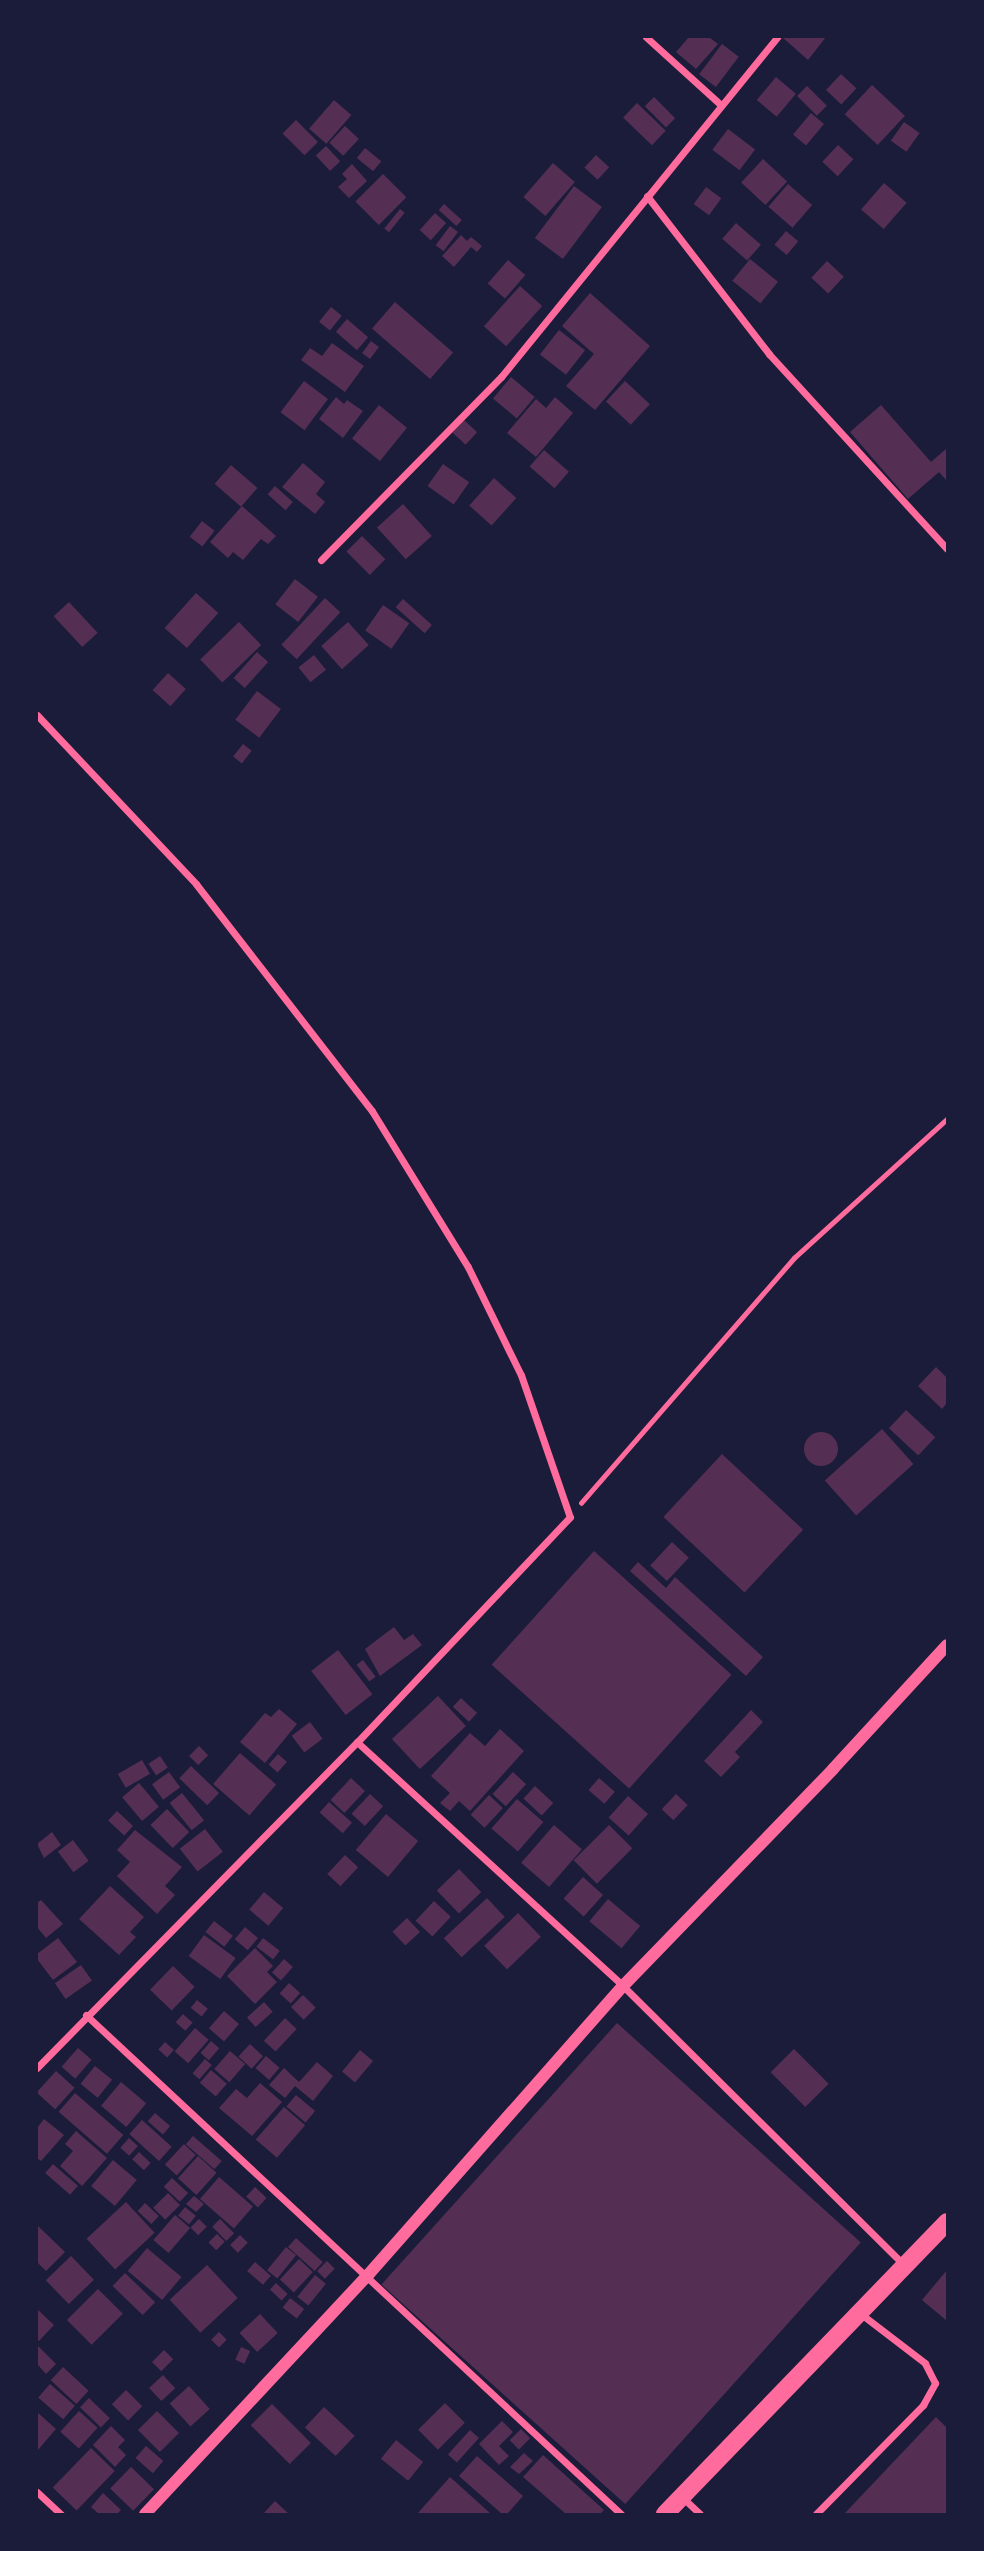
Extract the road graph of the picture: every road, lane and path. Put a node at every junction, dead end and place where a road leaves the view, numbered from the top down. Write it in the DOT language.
graph roads {
  1 [pos="646,37"];
  2 [pos="777,37"];
  3 [pos="721,105"];
  4 [pos="648,196"];
  5 [pos="947,549"];
  6 [pos="321,561"];
  7 [pos="37,715"];
  8 [pos="947,1119"];
  9 [pos="570,1517"];
  10 [pos="947,1645"];
  11 [pos="357,1742"];
  12 [pos="623,1986"];
  13 [pos="86,2015"];
  14 [pos="37,2068"];
  15 [pos="947,2222"];
  16 [pos="905,2266"];
  17 [pos="368,2275"];
  18 [pos="861,2314"];
  19 [pos="37,2491"];
  20 [pos="680,2496"];
  21 [pos="61,2514"];
  22 [pos="145,2514"];
  23 [pos="621,2514"];
  24 [pos="665,2514"];
  25 [pos="700,2514"];
  26 [pos="816,2514"];
  1 -- 3 [label="street"];
  2 -- 3 [label="street"];
  3 -- 4 [label="street"];
  4 -- 5 [label="street"];
  4 -- 6 [label="street"];
  7 -- 9 [label="street"];
  8 -- 9 [label="path"];
  9 -- 11 [label="street"];
  10 -- 12 [label="street"];
  11 -- 12 [label="street"];
  11 -- 13 [label="street"];
  12 -- 16 [label="street"];
  12 -- 17 [label="street"];
  13 -- 14 [label="street"];
  13 -- 17 [label="street"];
  15 -- 16 [label="main road"];
  16 -- 18 [label="main road"];
  17 -- 22 [label="street"];
  17 -- 23 [label="street"];
  18 -- 20 [label="main road"];
  18 -- 26 [label="street"];
  19 -- 21 [label="street"];
  20 -- 24 [label="main road"];
  20 -- 25 [label="street"];
}
